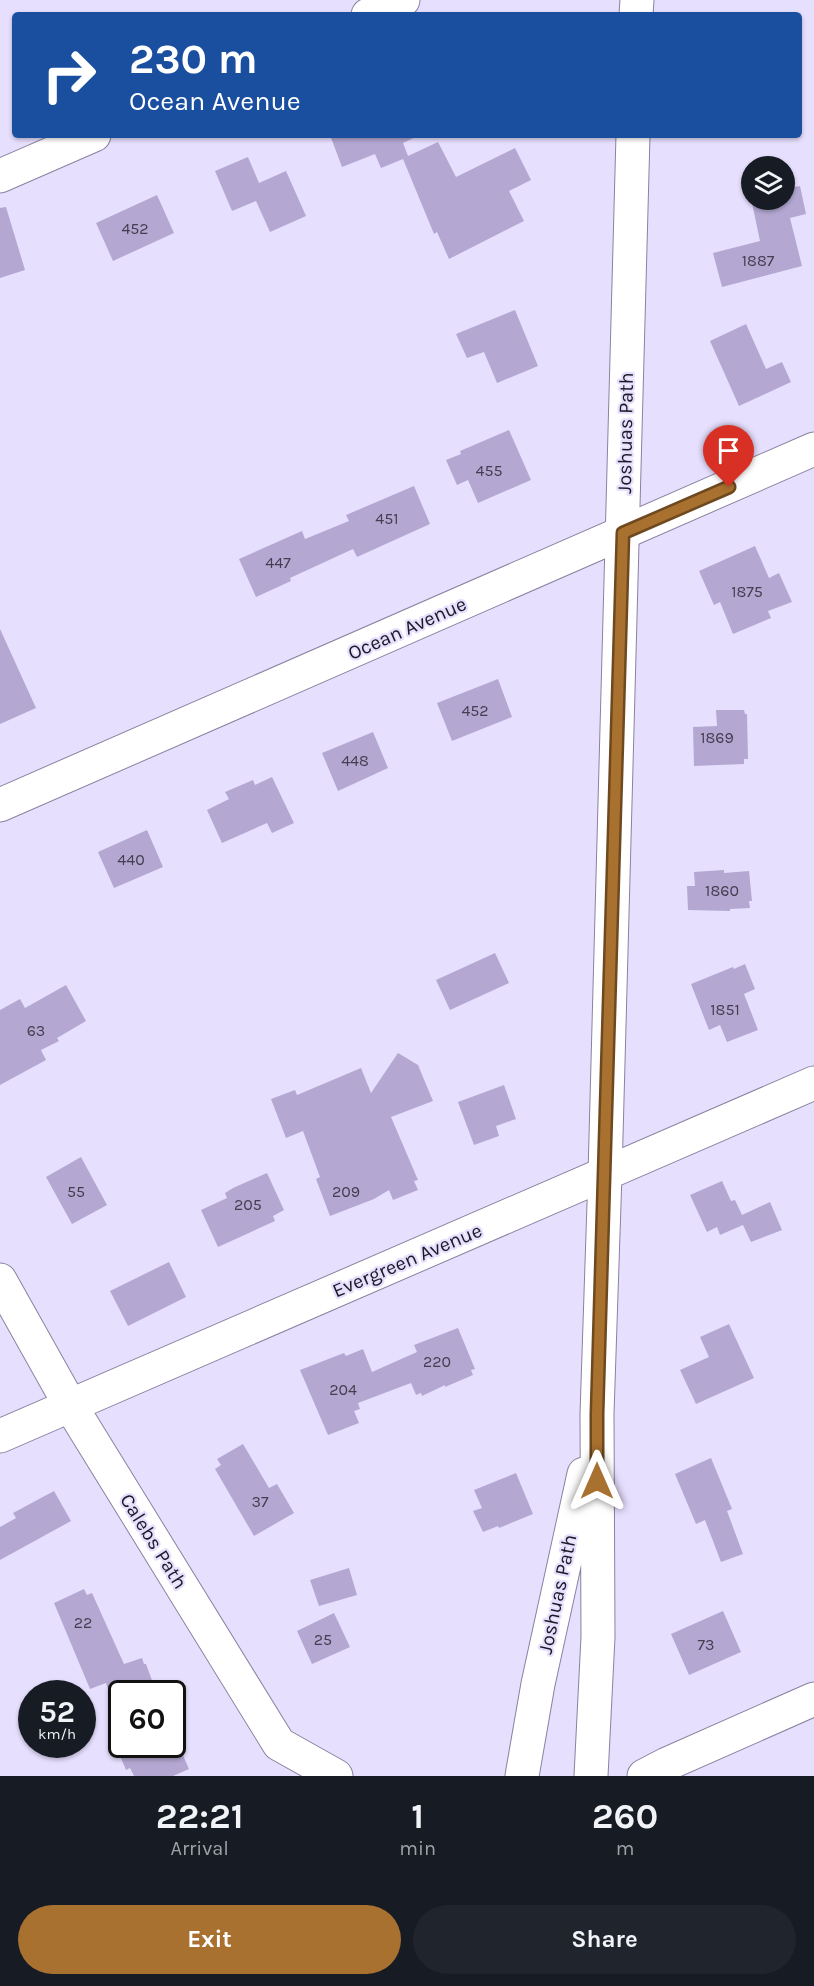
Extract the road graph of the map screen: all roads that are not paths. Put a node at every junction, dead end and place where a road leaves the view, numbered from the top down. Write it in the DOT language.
graph roads {
  1 [pos="403,0"];
  2 [pos="375,12"];
  3 [pos="87,138"];
  4 [pos="633,138"];
  5 [pos="0,176"];
  6 [pos="814,449"];
  7 [pos="623,533"];
  8 [pos="0,805"];
  9 [pos="814,1083"];
  10 [pos="605,1174"];
  11 [pos="0,1280"];
  12 [pos="70,1405"];
  13 [pos="597,1414"];
  14 [pos="0,1436"];
  15 [pos="814,1700"];
  16 [pos="336,1776"];
  17 [pos="522,1776"];
  18 [pos="591,1776"];
  19 [pos="645,1776"];
  1 -- 2 [label="street"];
  3 -- 5 [label="street"];
  4 -- 7 [label="street, Joshuas Path"];
  6 -- 7 [label="street, Ocean Avenue"];
  7 -- 8 [label="street, Ocean Avenue"];
  7 -- 10 [label="street, Joshuas Path"];
  9 -- 10 [label="street, Evergreen Avenue"];
  10 -- 12 [label="street, Evergreen Avenue"];
  10 -- 13 [label="street, Joshuas Path"];
  11 -- 12 [label="street, Calebs Path"];
  12 -- 14 [label="street, Evergreen Avenue"];
  12 -- 16 [label="street, Calebs Path"];
  13 -- 17 [label="street, Joshuas Path"];
  13 -- 18 [label="street, Joshuas Path"];
  15 -- 19 [label="street"];
}
